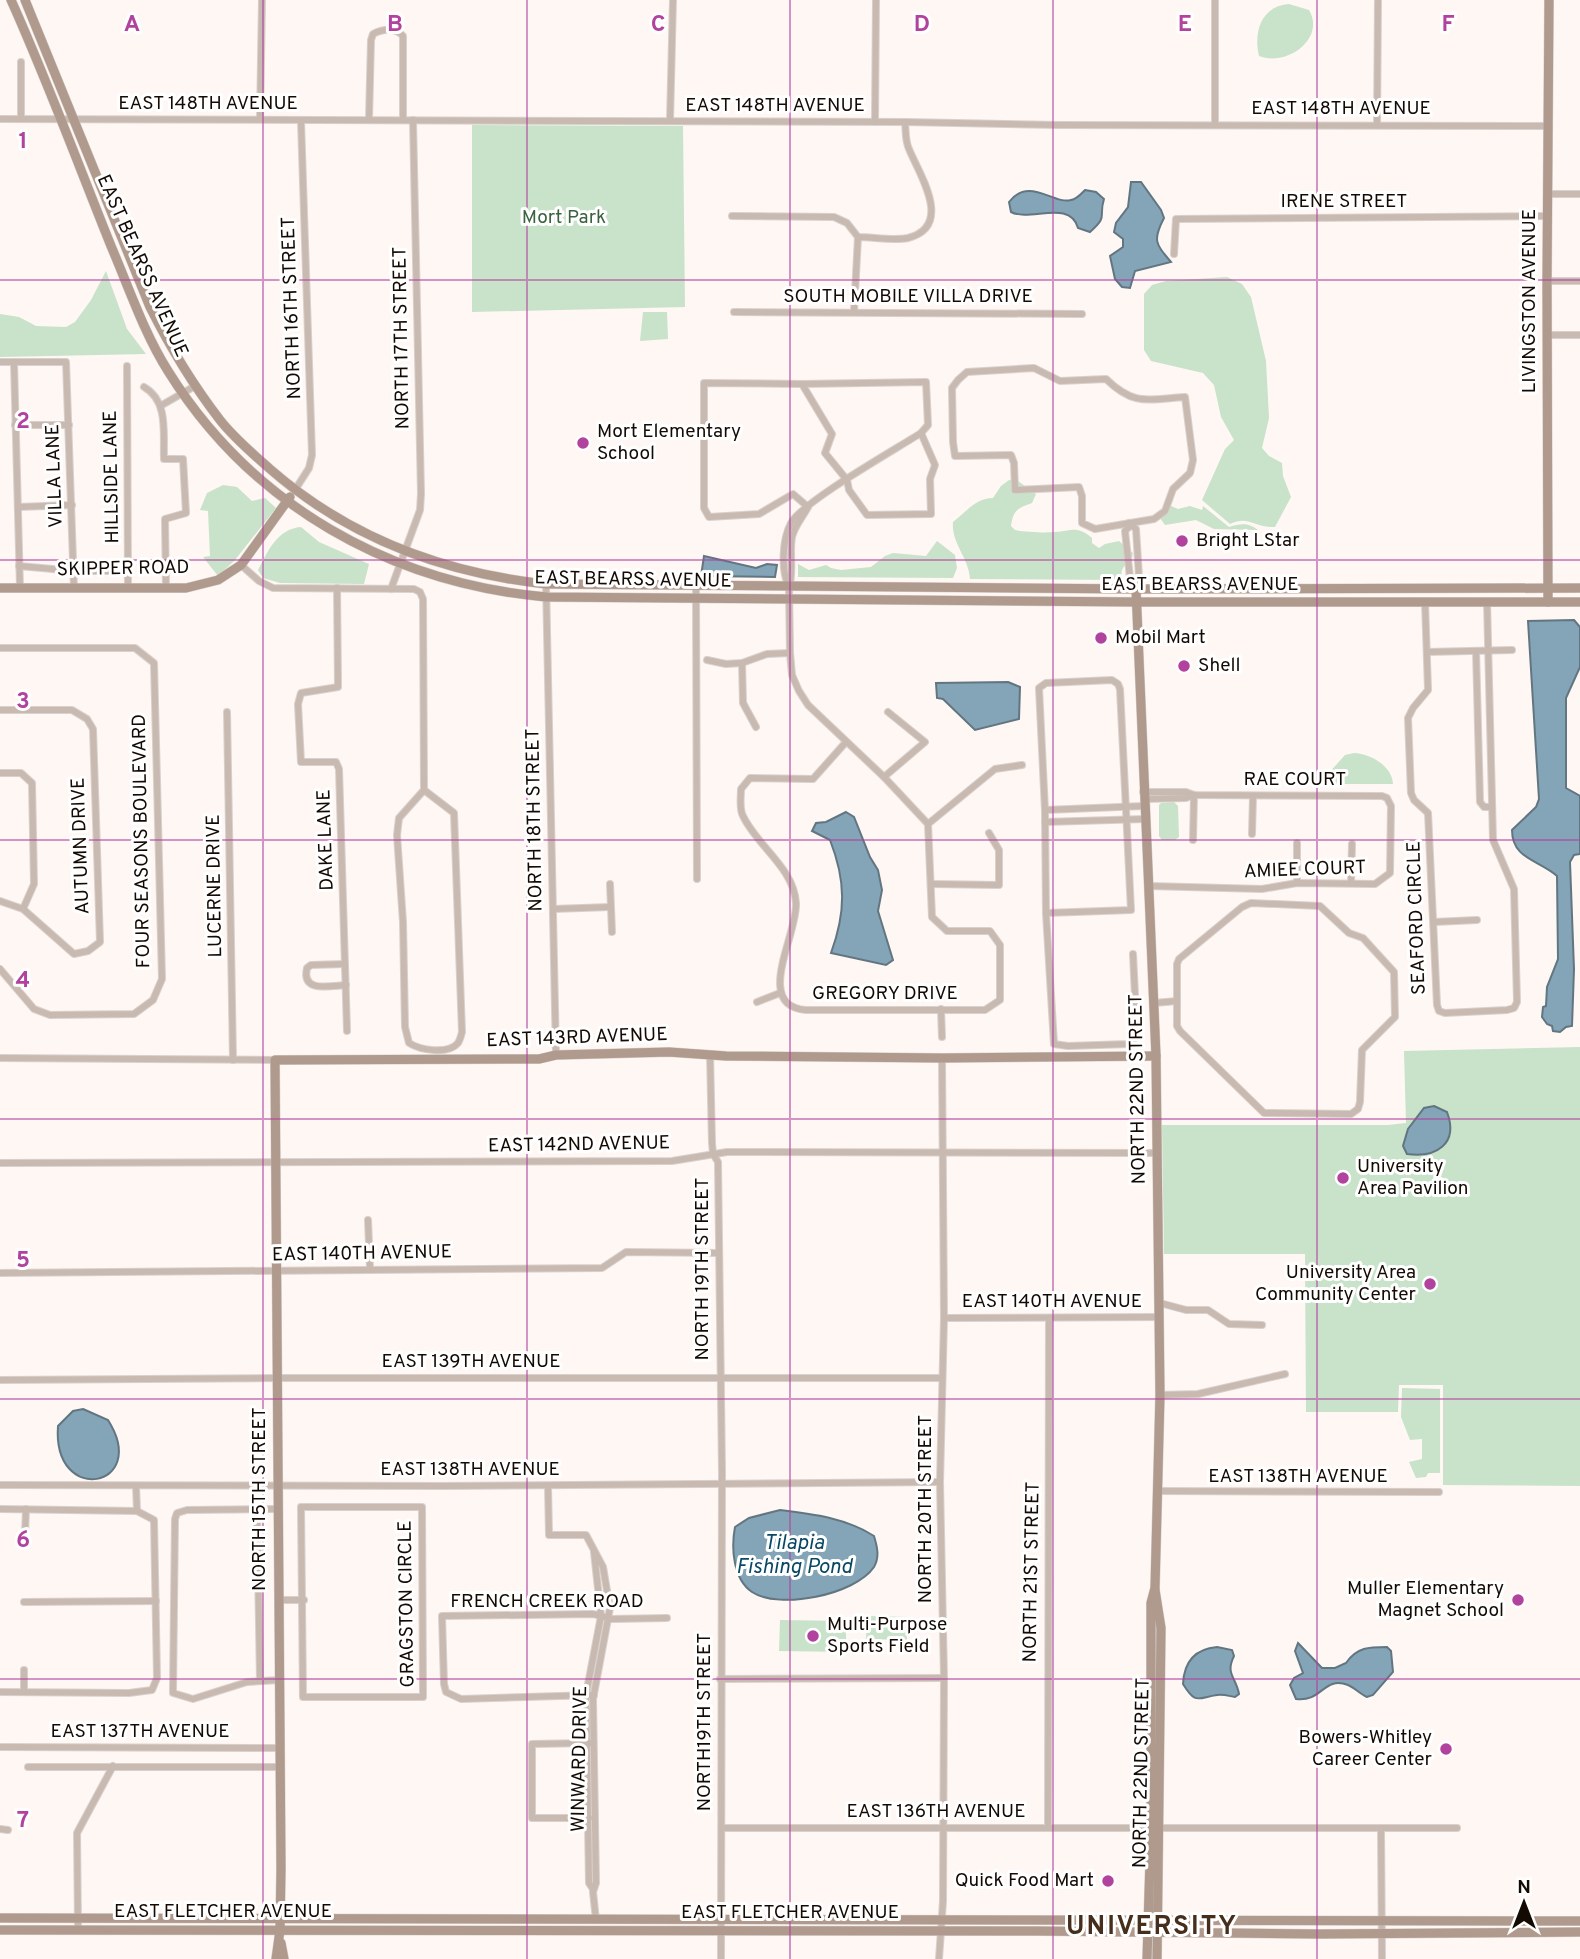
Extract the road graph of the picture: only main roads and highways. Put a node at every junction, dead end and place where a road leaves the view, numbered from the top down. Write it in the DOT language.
graph roads {
  1 [pos="11,0"];
  2 [pos="25,0"];
  3 [pos="1549,0"];
  4 [pos="295,490"];
  5 [pos="288,500"];
  6 [pos="488,576"];
  7 [pos="1135,584"];
  8 [pos="656,586"];
  9 [pos="0,588"];
  10 [pos="927,588"];
  11 [pos="1548,588"];
  12 [pos="1580,588"];
  13 [pos="484,589"];
  14 [pos="655,599"];
  15 [pos="926,601"];
  16 [pos="1136,602"];
  17 [pos="1548,602"];
  18 [pos="1580,602"];
  19 [pos="1156,1056"];
  20 [pos="275,1060"];
  21 [pos="1155,1588"];
  22 [pos="1161,1628"];
  23 [pos="1151,1643"];
  24 [pos="1151,1692"];
  25 [pos="1161,1715"];
  26 [pos="1155,1828"];
  27 [pos="0,1918"];
  28 [pos="280,1918"];
  29 [pos="428,1919"];
  30 [pos="485,1920"];
  31 [pos="596,1920"];
  32 [pos="1152,1921"];
  33 [pos="1580,1921"];
  34 [pos="940,1926"];
  35 [pos="0,1930"];
  36 [pos="428,1930"];
  37 [pos="602,1930"];
  38 [pos="485,1931"];
  39 [pos="1152,1932"];
  40 [pos="1580,1932"];
  41 [pos="280,1934"];
  42 [pos="276,1959"];
  43 [pos="284,1959"];
  44 [pos="1147,1959"];
  45 [pos="1157,1959"];
  1 -- 5 [label="main road, EAST BEARSS AVENUE"];
  2 -- 4 [label="main road, EAST BEARSS AVENUE"];
  3 -- 11 [label="main road, LIVINGSTON AVENUE"];
  4 -- 5 [label="main road, SKIPPER ROAD"];
  4 -- 6 [label="main road, EAST BEARSS AVENUE"];
  5 -- 9 [label="main road, SKIPPER ROAD"];
  5 -- 13 [label="main road, EAST BEARSS AVENUE"];
  6 -- 8 [label="main road, EAST BEARSS AVENUE"];
  6 -- 13 [label="main road"];
  7 -- 10 [label="main road, EAST BEARSS AVENUE"];
  7 -- 11 [label="main road, EAST BEARSS AVENUE"];
  7 -- 16 [label="main road, NORTH 22ND STREET"];
  8 -- 10 [label="main road, EAST BEARSS AVENUE"];
  8 -- 14 [label="main road"];
  10 -- 15 [label="main road"];
  11 -- 12 [label="main road, EAST BEARSS AVENUE"];
  11 -- 17 [label="main road, LIVINGSTON AVENUE"];
  13 -- 14 [label="main road, EAST BEARSS AVENUE"];
  14 -- 15 [label="main road, EAST BEARSS AVENUE"];
  15 -- 16 [label="main road, EAST BEARSS AVENUE"];
  16 -- 17 [label="main road, EAST BEARSS AVENUE"];
  16 -- 19 [label="main road, NORTH 22ND STREET"];
  17 -- 18 [label="main road, EAST BEARSS AVENUE"];
  19 -- 20 [label="main road, EAST 143RD AVENUE"];
  19 -- 21 [label="main road, NORTH 22ND STREET"];
  20 -- 28 [label="main road, NORTH 15TH STREET"];
  21 -- 22 [label="main road, NORTH 22ND STREET"];
  21 -- 23 [label="main road, NORTH 22ND STREET"];
  22 -- 23 [label="main road"];
  22 -- 25 [label="main road, NORTH 22ND STREET"];
  23 -- 24 [label="main road, NORTH 22ND STREET"];
  24 -- 25 [label="main road"];
  24 -- 26 [label="main road, NORTH 22ND STREET"];
  25 -- 26 [label="main road, NORTH 22ND STREET"];
  26 -- 32 [label="main road, NORTH 22ND STREET"];
  27 -- 28 [label="main road, EAST FLETCHER AVENUE"];
  28 -- 29 [label="main road, EAST FLETCHER AVENUE"];
  28 -- 41 [label="main road, NORTH 15TH STREET"];
  29 -- 30 [label="main road, EAST FLETCHER AVENUE"];
  29 -- 36 [label="main road"];
  30 -- 31 [label="main road, EAST FLETCHER AVENUE"];
  30 -- 38 [label="main road"];
  31 -- 34 [label="main road, EAST FLETCHER AVENUE"];
  31 -- 37 [label="main road"];
  32 -- 33 [label="main road, EAST FLETCHER AVENUE"];
  32 -- 34 [label="main road, EAST FLETCHER AVENUE"];
  32 -- 39 [label="main road, NORTH 22ND STREET"];
  34 -- 37 [label="main road, EAST FLETCHER AVENUE"];
  34 -- 39 [label="main road, EAST FLETCHER AVENUE"];
  35 -- 41 [label="main road, EAST FLETCHER AVENUE"];
  36 -- 38 [label="main road, EAST FLETCHER AVENUE"];
  36 -- 41 [label="main road, EAST FLETCHER AVENUE"];
  37 -- 38 [label="main road, EAST FLETCHER AVENUE"];
  39 -- 40 [label="main road, EAST FLETCHER AVENUE"];
  39 -- 44 [label="main road, NORTH 22ND STREET"];
  39 -- 45 [label="main road, NORTH 22ND STREET"];
  41 -- 42 [label="main road, NORTH 15TH STREET"];
  41 -- 43 [label="main road, NORTH 15TH STREET"];
}
